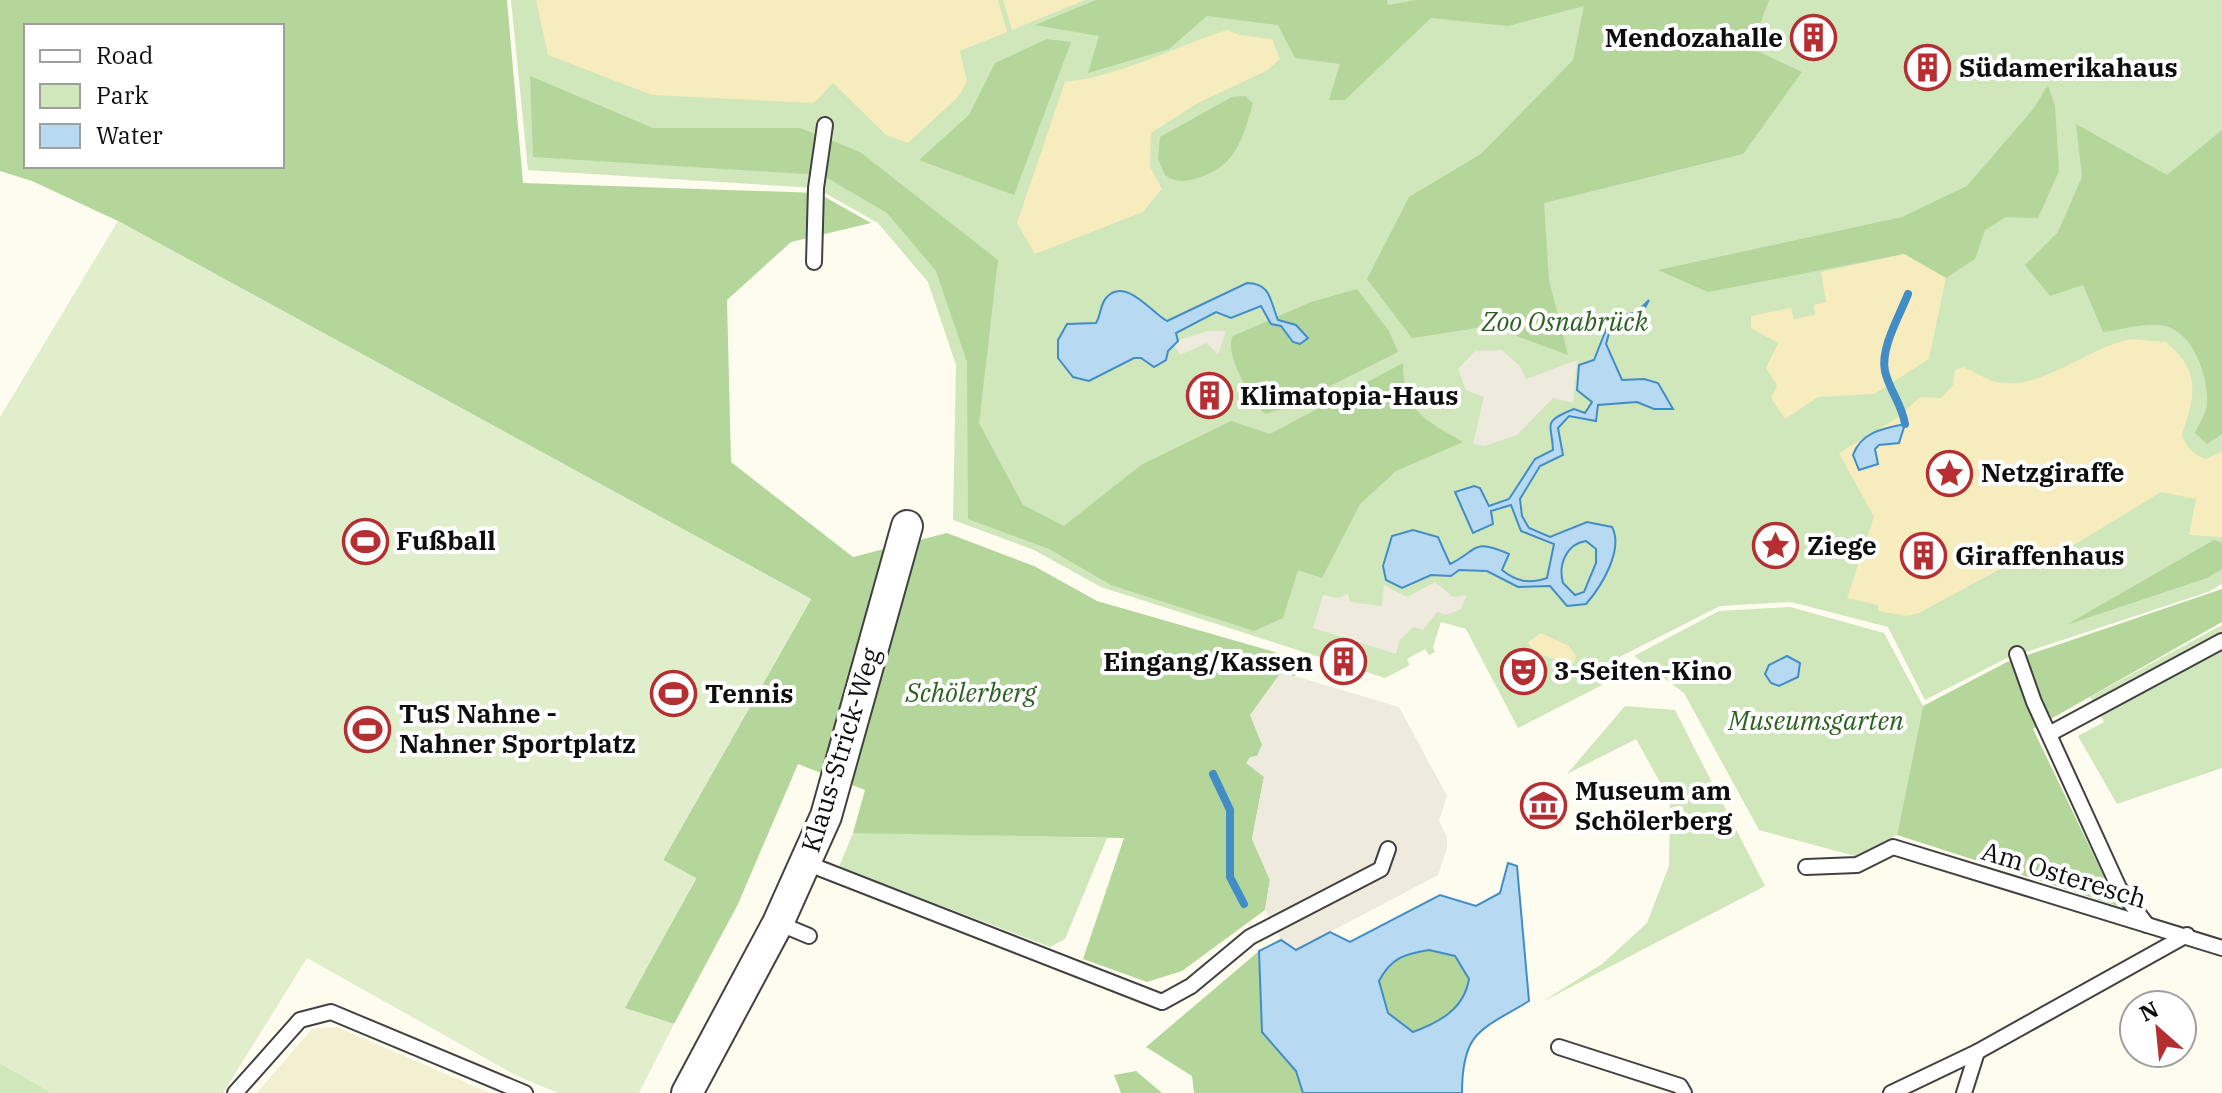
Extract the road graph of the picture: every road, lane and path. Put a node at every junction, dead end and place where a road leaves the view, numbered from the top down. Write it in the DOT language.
graph roads {
  1 [pos="825,125"];
  2 [pos="814,262"];
  3 [pos="907,526"];
  4 [pos="2222,641"];
  5 [pos="2017,654"];
  6 [pos="2049,734"];
  7 [pos="1388,849"];
  8 [pos="806,863"];
  9 [pos="1806,867"];
  10 [pos="778,923"];
  11 [pos="2147,925"];
  12 [pos="2187,935"];
  13 [pos="809,936"];
  14 [pos="2222,948"];
  15 [pos="1559,1047"];
  16 [pos="1977,1052"];
  17 [pos="235,1093"];
  18 [pos="525,1093"];
  19 [pos="687,1093"];
  20 [pos="1684,1093"];
  21 [pos="1891,1093"];
  22 [pos="1964,1093"];
  1 -- 2 [label="lane"];
  3 -- 8 [label="street, Klaus-Strick-Weg"];
  4 -- 6 [label="lane"];
  5 -- 6 [label="lane"];
  6 -- 11 [label="lane"];
  7 -- 8 [label="lane"];
  8 -- 10 [label="street, Klaus-Strick-Weg"];
  9 -- 11 [label="lane, Am Osteresch"];
  10 -- 13 [label="lane"];
  10 -- 19 [label="street, Klaus-Strick-Weg"];
  11 -- 12 [label="lane, Am Osteresch"];
  12 -- 14 [label="lane, Am Osteresch"];
  12 -- 16 [label="lane"];
  15 -- 20 [label="lane"];
  16 -- 21 [label="lane"];
  16 -- 22 [label="lane"];
  17 -- 18 [label="lane"];
}
